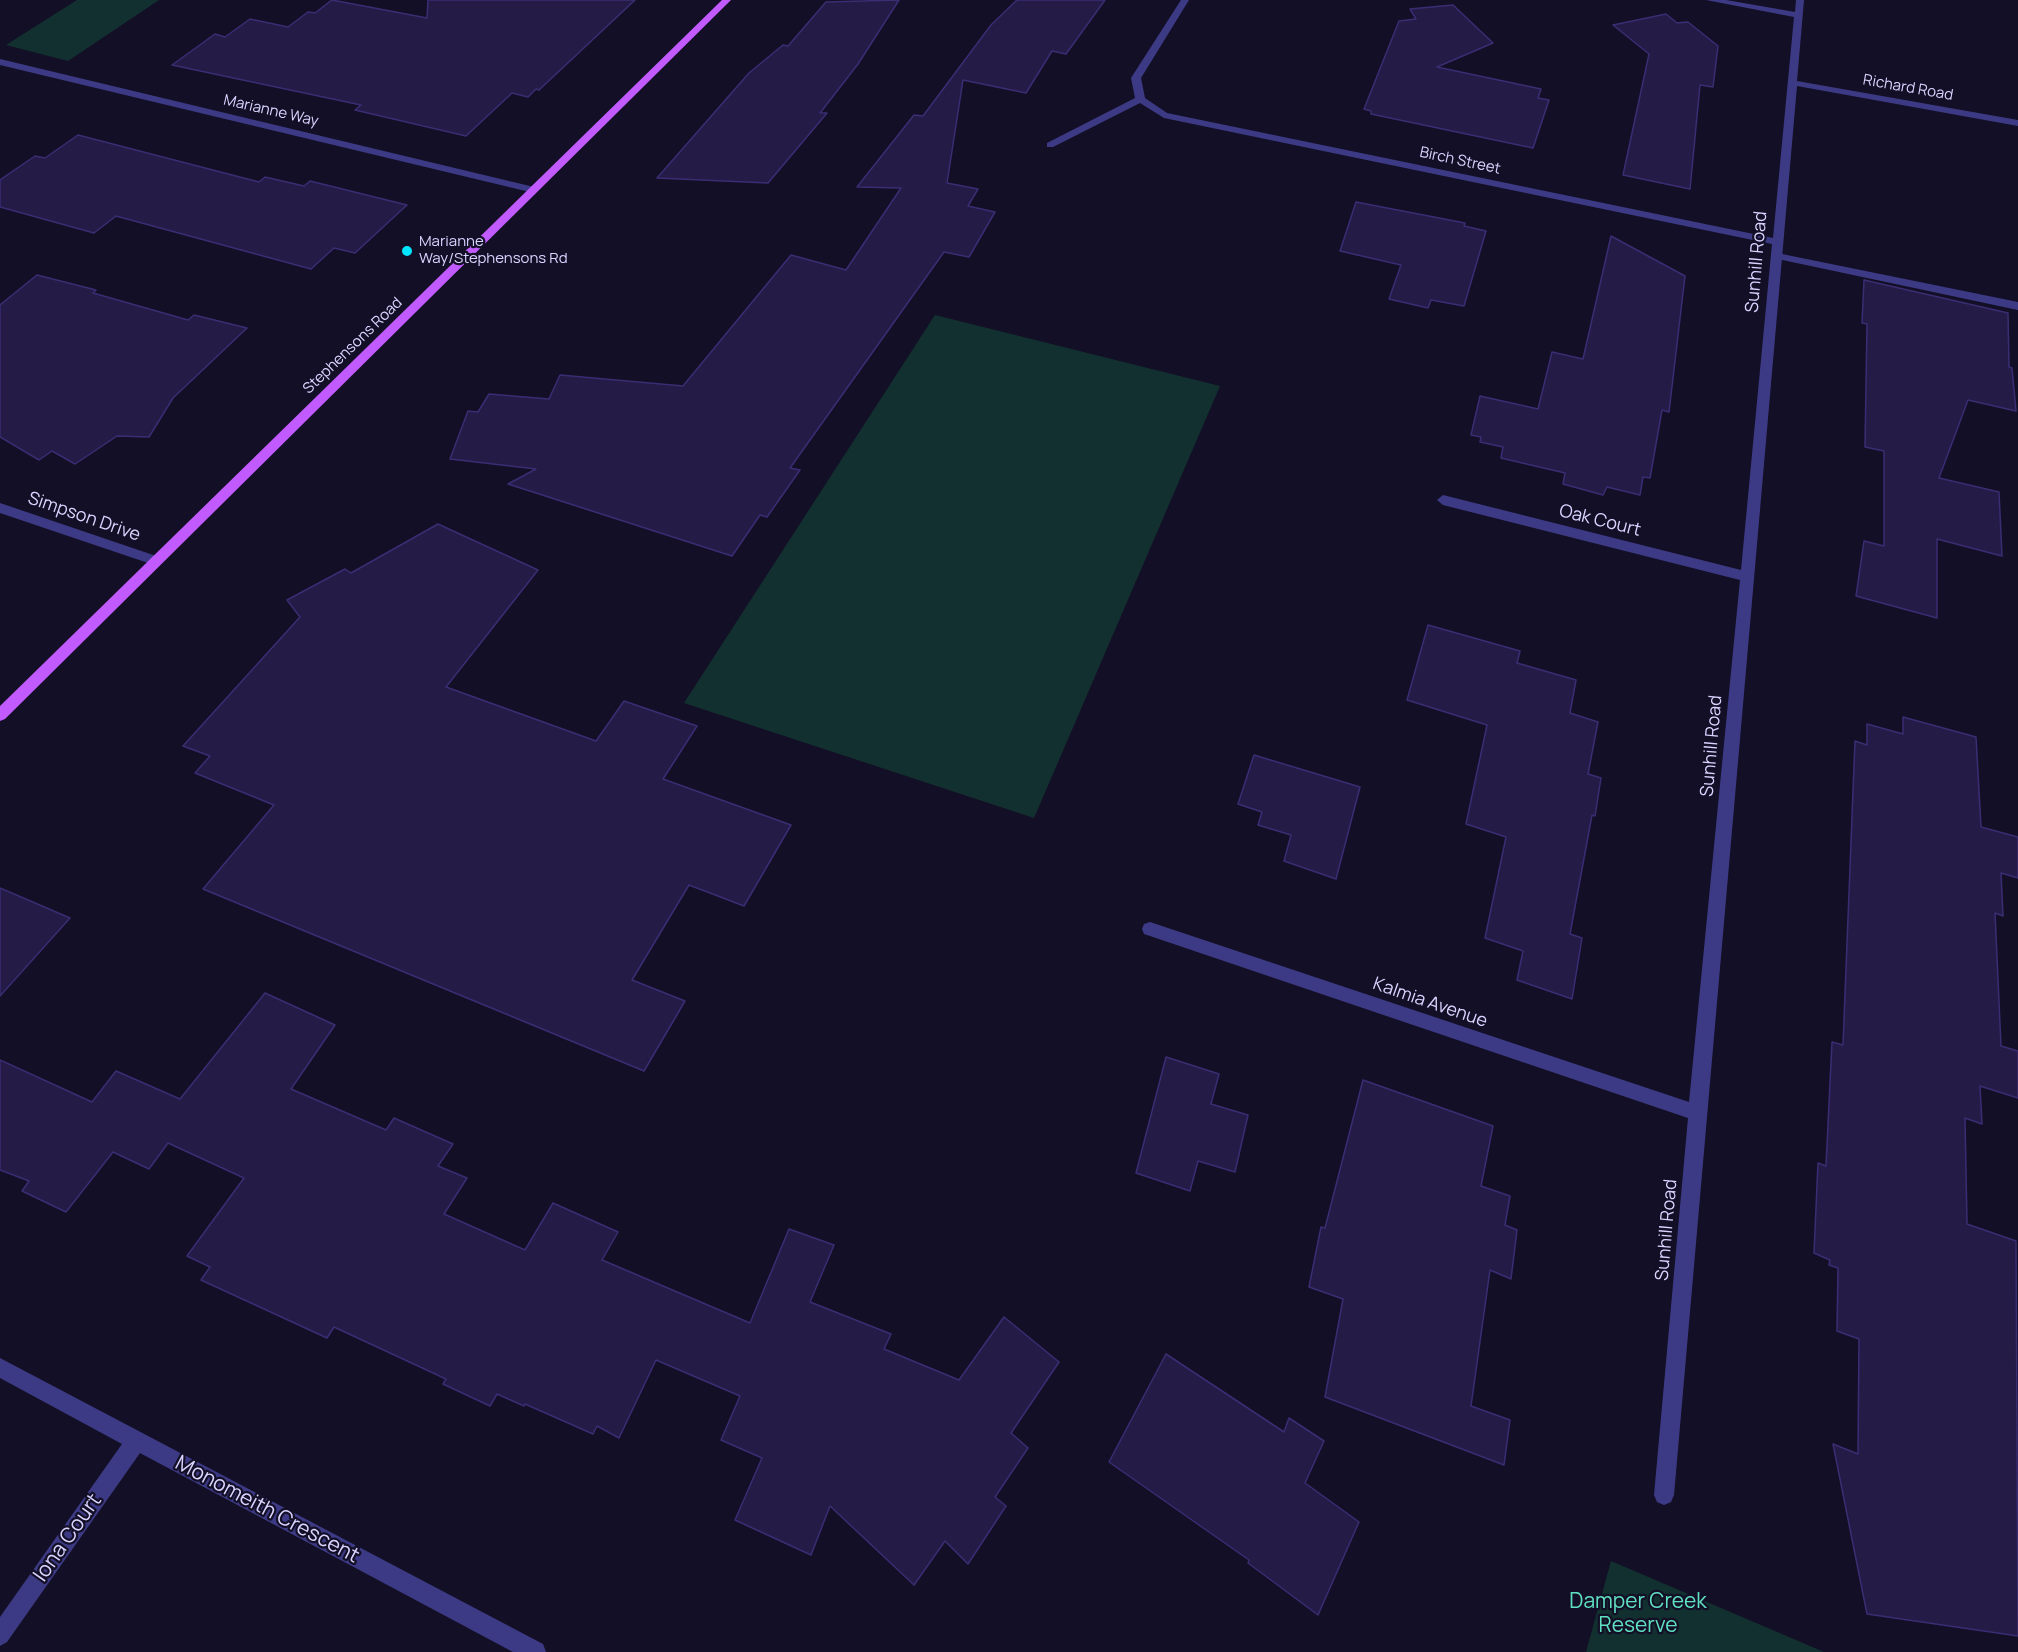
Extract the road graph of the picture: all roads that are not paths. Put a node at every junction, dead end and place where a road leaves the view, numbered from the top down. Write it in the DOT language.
graph roads {
  1 [pos="728,0"];
  2 [pos="1185,0"];
  3 [pos="1710,0"];
  4 [pos="1800,0"];
  5 [pos="1799,15"];
  6 [pos="0,62"];
  7 [pos="1793,83"];
  8 [pos="1140,99"];
  9 [pos="2018,123"];
  10 [pos="1050,145"];
  11 [pos="534,190"];
  12 [pos="1778,249"];
  13 [pos="2018,306"];
  14 [pos="1443,500"];
  15 [pos="0,508"];
  16 [pos="157,561"];
  17 [pos="1748,576"];
  18 [pos="0,715"];
  19 [pos="1150,929"];
  20 [pos="1697,1113"];
  21 [pos="0,1368"];
  22 [pos="136,1441"];
  23 [pos="1664,1495"];
  24 [pos="0,1635"];
  25 [pos="535,1652"];
  1 -- 11 [label="main road, Stephensons Road"];
  2 -- 8 [label="street"];
  3 -- 5 [label="street"];
  4 -- 5 [label="street, Sunhill Road"];
  5 -- 7 [label="street, Sunhill Road"];
  6 -- 11 [label="street, Marianne Way"];
  7 -- 9 [label="street, Richard Road"];
  7 -- 12 [label="street, Sunhill Road"];
  8 -- 10 [label="street"];
  8 -- 12 [label="street, Birch Street"];
  11 -- 16 [label="main road, Stephensons Road"];
  12 -- 13 [label="street, Birch Street"];
  12 -- 17 [label="street, Sunhill Road"];
  14 -- 17 [label="street, Oak Court"];
  15 -- 16 [label="street, Simpson Drive"];
  16 -- 18 [label="main road, Stephensons Road"];
  17 -- 20 [label="street, Sunhill Road"];
  19 -- 20 [label="street, Kalmia Avenue"];
  20 -- 23 [label="street, Sunhill Road"];
  21 -- 22 [label="street, Monomeith Crescent"];
  22 -- 24 [label="street, Iona Court"];
  22 -- 25 [label="street, Monomeith Crescent"];
}
